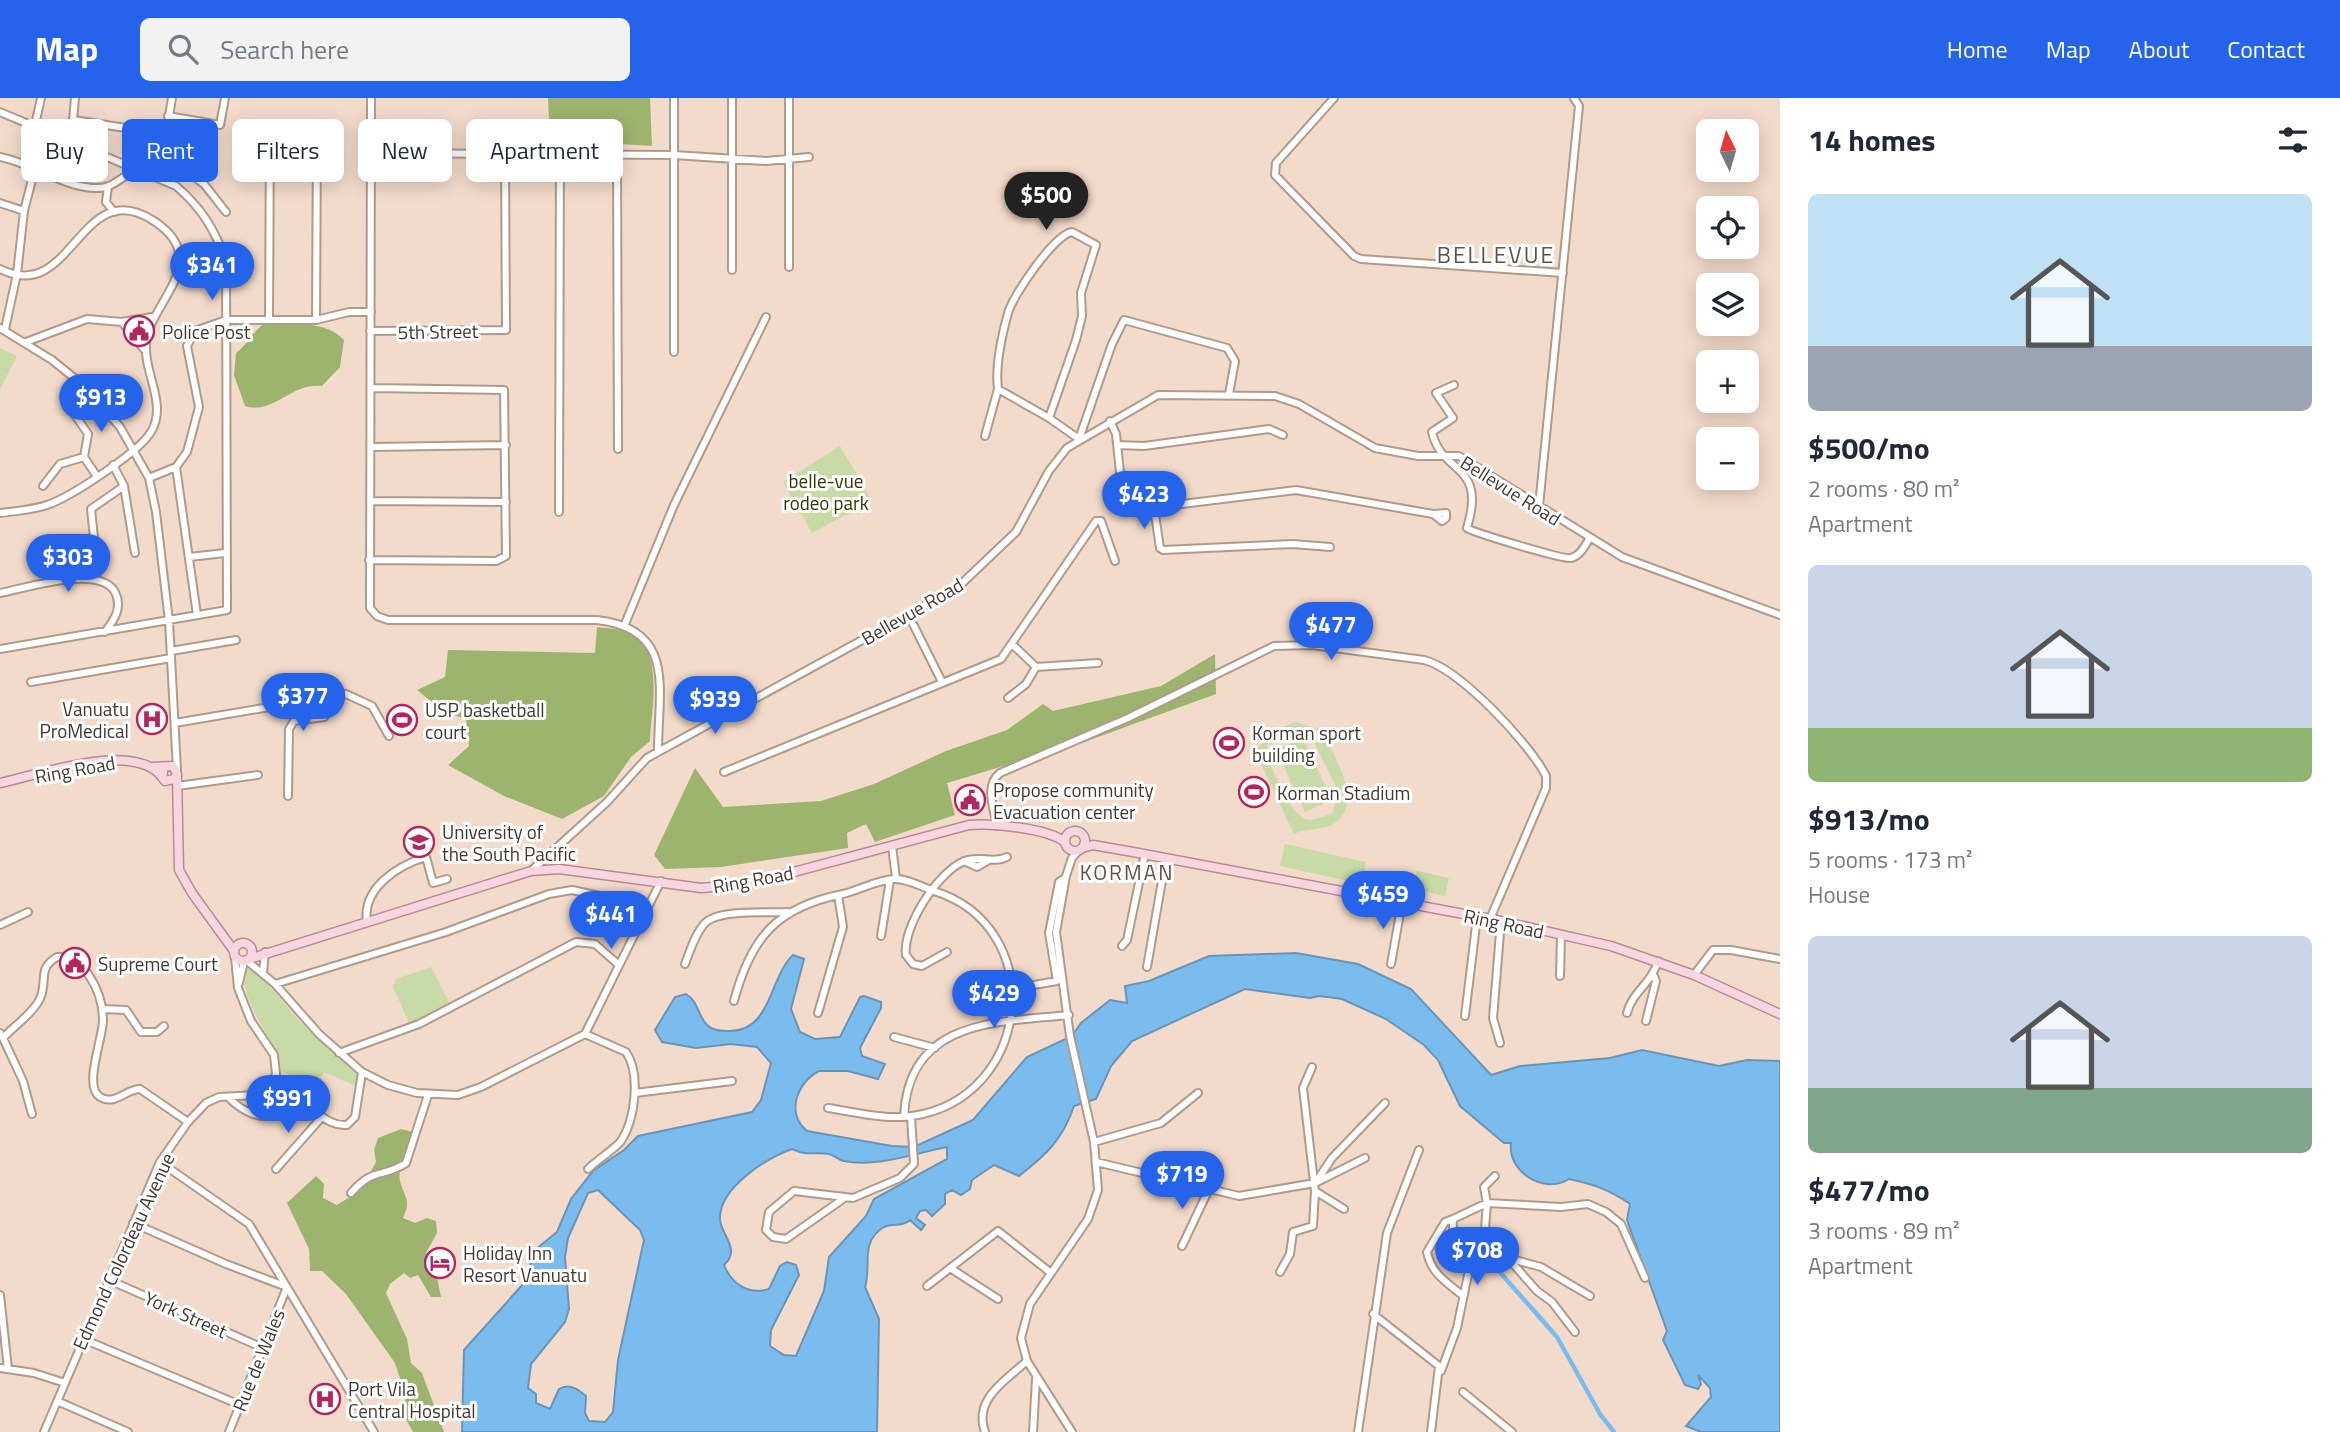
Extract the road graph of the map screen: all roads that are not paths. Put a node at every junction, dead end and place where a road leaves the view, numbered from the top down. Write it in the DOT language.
graph roads {
  1 [pos="40,98"];
  2 [pos="75,98"];
  3 [pos="172,98"];
  4 [pos="225,98"];
  5 [pos="371,98"];
  6 [pos="674,98"];
  7 [pos="732,98"];
  8 [pos="789,98"];
  9 [pos="1334,98"];
  10 [pos="1574,98"];
  11 [pos="0,112"];
  12 [pos="168,116"];
  13 [pos="36,119"];
  14 [pos="168,119"];
  15 [pos="183,119"];
  16 [pos="371,119"];
  17 [pos="21,120"];
  18 [pos="218,125"];
  19 [pos="122,127"];
  20 [pos="623,154"];
  21 [pos="674,155"];
  22 [pos="0,157"];
  23 [pos="809,157"];
  24 [pos="732,158"];
  25 [pos="788,159"];
  26 [pos="21,164"];
  27 [pos="122,177"];
  28 [pos="31,182"];
  29 [pos="69,182"];
  30 [pos="168,182"];
  31 [pos="201,182"];
  32 [pos="371,182"];
  33 [pos="505,182"];
  34 [pos="560,182"];
  35 [pos="617,182"];
  36 [pos="108,186"];
  37 [pos="0,204"];
  38 [pos="24,211"];
  39 [pos="115,212"];
  40 [pos="226,212"];
  41 [pos="789,267"];
  42 [pos="0,269"];
  43 [pos="732,270"];
  44 [pos="1563,273"];
  45 [pos="17,274"];
  46 [pos="370,312"];
  47 [pos="152,317"];
  48 [pos="766,317"];
  49 [pos="226,320"];
  50 [pos="269,320"];
  51 [pos="316,320"];
  52 [pos="122,322"];
  53 [pos="2,329"];
  54 [pos="370,331"];
  55 [pos="26,342"];
  56 [pos="145,351"];
  57 [pos="674,352"];
  58 [pos="1454,385"];
  59 [pos="372,388"];
  60 [pos="998,389"];
  61 [pos="1230,394"];
  62 [pos="71,409"];
  63 [pos="1049,418"];
  64 [pos="1110,421"];
  65 [pos="1283,435"];
  66 [pos="985,436"];
  67 [pos="1079,439"];
  68 [pos="506,445"];
  69 [pos="1117,445"];
  70 [pos="371,447"];
  71 [pos="618,449"];
  72 [pos="135,450"];
  73 [pos="1443,454"];
  74 [pos="84,457"];
  75 [pos="113,465"];
  76 [pos="176,467"];
  77 [pos="96,475"];
  78 [pos="149,478"];
  79 [pos="43,486"];
  80 [pos="124,486"];
  81 [pos="370,501"];
  82 [pos="506,502"];
  83 [pos="1539,506"];
  84 [pos="1154,508"];
  85 [pos="0,512"];
  86 [pos="559,512"];
  87 [pos="1433,514"];
  88 [pos="1589,539"];
  89 [pos="76,541"];
  90 [pos="61,543"];
  91 [pos="1330,547"];
  92 [pos="135,553"];
  93 [pos="225,553"];
  94 [pos="189,557"];
  95 [pos="369,560"];
  96 [pos="1115,561"];
  97 [pos="83,578"];
  98 [pos="0,593"];
  99 [pos="197,615"];
  100 [pos="1780,615"];
  101 [pos="909,616"];
  102 [pos="169,621"];
  103 [pos="625,624"];
  104 [pos="105,632"];
  105 [pos="236,640"];
  106 [pos="1012,644"];
  107 [pos="0,649"];
  108 [pos="171,655"];
  109 [pos="1098,663"];
  110 [pos="1036,667"];
  111 [pos="31,682"];
  112 [pos="942,682"];
  113 [pos="325,696"];
  114 [pos="1007,698"];
  115 [pos="175,723"];
  116 [pos="389,736"];
  117 [pos="175,751"];
  118 [pos="658,751"];
  119 [pos="149,766"];
  120 [pos="165,766"];
  121 [pos="724,772"];
  122 [pos="177,774"];
  123 [pos="258,775"];
  124 [pos="163,779"];
  125 [pos="0,783"];
  126 [pos="177,786"];
  127 [pos="288,796"];
  128 [pos="177,806"];
  129 [pos="997,826"];
  130 [pos="1085,837"];
  131 [pos="1093,845"];
  132 [pos="892,846"];
  133 [pos="1069,846"];
  134 [pos="1081,849"];
  135 [pos="1145,854"];
  136 [pos="1007,856"];
  137 [pos="1166,858"];
  138 [pos="531,872"];
  139 [pos="447,879"];
  140 [pos="893,879"];
  141 [pos="661,881"];
  142 [pos="933,891"];
  143 [pos="838,895"];
  144 [pos="1402,902"];
  145 [pos="28,912"];
  146 [pos="788,912"];
  147 [pos="1477,917"];
  148 [pos="642,918"];
  149 [pos="1490,919"];
  150 [pos="1501,921"];
  151 [pos="368,922"];
  152 [pos="0,925"];
  153 [pos="215,926"];
  154 [pos="1561,935"];
  155 [pos="881,936"];
  156 [pos="245,945"];
  157 [pos="288,946"];
  158 [pos="1122,946"];
  159 [pos="265,952"];
  160 [pos="947,952"];
  161 [pos="244,957"];
  162 [pos="1780,959"];
  163 [pos="1658,961"];
  164 [pos="685,964"];
  165 [pos="1391,964"];
  166 [pos="619,965"];
  167 [pos="1147,967"];
  168 [pos="263,973"];
  169 [pos="1695,975"];
  170 [pos="1059,976"];
  171 [pos="1560,976"];
  172 [pos="1654,976"];
  173 [pos="275,984"];
  174 [pos="1010,989"];
  175 [pos="734,1001"];
  176 [pos="102,1009"];
  177 [pos="818,1013"];
  178 [pos="1627,1013"];
  179 [pos="1780,1014"];
  180 [pos="1069,1015"];
  181 [pos="1465,1016"];
  182 [pos="1011,1021"];
  183 [pos="1646,1021"];
  184 [pos="164,1026"];
  185 [pos="585,1034"];
  186 [pos="1,1035"];
  187 [pos="894,1037"];
  188 [pos="1500,1043"];
  189 [pos="935,1048"];
  190 [pos="339,1053"];
  191 [pos="1312,1067"];
  192 [pos="362,1072"];
  193 [pos="732,1081"];
  194 [pos="635,1093"];
  195 [pos="1198,1093"];
  196 [pos="428,1095"];
  197 [pos="230,1099"];
  198 [pos="1385,1103"];
  199 [pos="828,1108"];
  200 [pos="32,1114"];
  201 [pos="908,1117"];
  202 [pos="321,1118"];
  203 [pos="188,1122"];
  204 [pos="1094,1142"];
  205 [pos="1419,1150"];
  206 [pos="1365,1158"];
  207 [pos="160,1162"];
  208 [pos="1096,1162"];
  209 [pos="276,1169"];
  210 [pos="588,1169"];
  211 [pos="1495,1176"];
  212 [pos="1315,1187"];
  213 [pos="1209,1189"];
  214 [pos="351,1193"];
  215 [pos="843,1199"];
  216 [pos="1487,1203"];
  217 [pos="1343,1209"];
  218 [pos="1453,1219"];
  219 [pos="133,1223"];
  220 [pos="1182,1246"];
  221 [pos="1483,1255"];
  222 [pos="1508,1258"];
  223 [pos="950,1268"];
  224 [pos="1469,1270"];
  225 [pos="1280,1272"];
  226 [pos="1051,1273"];
  227 [pos="1645,1278"];
  228 [pos="109,1280"];
  229 [pos="927,1286"];
  230 [pos="287,1287"];
  231 [pos="0,1295"];
  232 [pos="1462,1295"];
  233 [pos="1590,1296"];
  234 [pos="998,1298"];
  235 [pos="1373,1314"];
  236 [pos="1575,1332"];
  237 [pos="82,1339"];
  238 [pos="263,1348"];
  239 [pos="1027,1361"];
  240 [pos="0,1368"];
  241 [pos="9,1369"];
  242 [pos="1441,1371"];
  243 [pos="1036,1377"];
  244 [pos="65,1383"];
  245 [pos="1044,1391"];
  246 [pos="1462,1392"];
  247 [pos="57,1401"];
  248 [pos="1034,1402"];
  249 [pos="240,1405"];
  250 [pos="44,1432"];
  251 [pos="128,1432"];
  252 [pos="229,1432"];
  253 [pos="374,1432"];
  254 [pos="984,1432"];
  255 [pos="1033,1432"];
  256 [pos="1072,1432"];
  257 [pos="1358,1432"];
  258 [pos="1431,1432"];
  259 [pos="1512,1432"];
  1 -- 13 [label="street"];
  2 -- 19 [label="street"];
  3 -- 12 [label="street"];
  4 -- 18 [label="street"];
  5 -- 16 [label="street"];
  6 -- 21 [label="street"];
  7 -- 24 [label="street"];
  8 -- 25 [label="street"];
  9 -- 44 [label="street"];
  10 -- 44 [label="street"];
  11 -- 17 [label="street"];
  12 -- 14 [label="street"];
  12 -- 15 [label="street"];
  20 -- 21 [label="street"];
  21 -- 24 [label="street"];
  21 -- 57 [label="street"];
  22 -- 26 [label="street"];
  23 -- 25 [label="street"];
  24 -- 25 [label="street"];
  24 -- 43 [label="street"];
  25 -- 41 [label="street"];
  27 -- 36 [label="street"];
  28 -- 38 [label="street"];
  29 -- 36 [label="street"];
  30 -- 49 [label="street"];
  31 -- 40 [label="street"];
  32 -- 46 [label="street"];
  33 -- 54 [label="street, 5th Street"];
  34 -- 86 [label="street"];
  35 -- 71 [label="street"];
  36 -- 39 [label="street"];
  37 -- 38 [label="street"];
  38 -- 45 [label="street"];
  39 -- 45 [label="street"];
  39 -- 47 [label="street"];
  42 -- 45 [label="street"];
  44 -- 83 [label="street"];
  45 -- 53 [label="street"];
  46 -- 51 [label="street"];
  46 -- 54 [label="street"];
  47 -- 52 [label="street"];
  47 -- 56 [label="street"];
  48 -- 103 [label="street"];
  49 -- 50 [label="street"];
  49 -- 76 [label="street"];
  49 -- 93 [label="street"];
  50 -- 51 [label="street"];
  50 -- 51 [label="street"];
  52 -- 55 [label="street"];
  52 -- 56 [label="street"];
  53 -- 55 [label="street"];
  54 -- 59 [label="street"];
  55 -- 72 [label="street"];
  56 -- 72 [label="street"];
  58 -- 73 [label="street"];
  59 -- 68 [label="street"];
  59 -- 70 [label="street"];
  60 -- 63 [label="street"];
  60 -- 63 [label="street"];
  60 -- 66 [label="street"];
  61 -- 64 [label="street, Bellevue Road"];
  61 -- 67 [label="street"];
  61 -- 73 [label="street, Bellevue Road"];
  62 -- 74 [label="street"];
  63 -- 67 [label="street"];
  64 -- 67 [label="street, Bellevue Road"];
  64 -- 69 [label="street"];
  65 -- 69 [label="street"];
  67 -- 101 [label="street, Bellevue Road"];
  68 -- 70 [label="street"];
  68 -- 82 [label="street"];
  69 -- 84 [label="street"];
  70 -- 81 [label="street"];
  72 -- 75 [label="street"];
  72 -- 78 [label="street"];
  73 -- 83 [label="street, Bellevue Road"];
  73 -- 88 [label="street"];
  74 -- 77 [label="street"];
  74 -- 79 [label="street"];
  75 -- 77 [label="street"];
  75 -- 80 [label="street"];
  76 -- 78 [label="street"];
  76 -- 94 [label="street"];
  77 -- 85 [label="street"];
  78 -- 102 [label="street"];
  80 -- 89 [label="street"];
  80 -- 92 [label="street"];
  81 -- 82 [label="street"];
  81 -- 95 [label="street"];
  82 -- 95 [label="street"];
  83 -- 88 [label="street, Bellevue Road"];
  84 -- 87 [label="street"];
  84 -- 91 [label="street"];
  88 -- 100 [label="street, Bellevue Road"];
  89 -- 90 [label="street"];
  89 -- 97 [label="street"];
  93 -- 94 [label="street"];
  93 -- 99 [label="street"];
  94 -- 99 [label="street"];
  95 -- 103 [label="street"];
  96 -- 106 [label="street"];
  97 -- 98 [label="street"];
  97 -- 104 [label="street"];
  99 -- 102 [label="street"];
  101 -- 112 [label="street"];
  101 -- 118 [label="street, Bellevue Road"];
  102 -- 104 [label="street"];
  102 -- 108 [label="street"];
  103 -- 118 [label="street"];
  104 -- 107 [label="street"];
  105 -- 108 [label="street"];
  106 -- 110 [label="street"];
  106 -- 112 [label="street"];
  108 -- 111 [label="street"];
  108 -- 115 [label="street"];
  109 -- 110 [label="street"];
  110 -- 114 [label="street"];
  112 -- 121 [label="street"];
  113 -- 115 [label="street"];
  113 -- 116 [label="street"];
  113 -- 127 [label="street"];
  115 -- 117 [label="street"];
  117 -- 120 [label="street"];
  117 -- 122 [label="street"];
  118 -- 138 [label="street, Bellevue Road"];
  119 -- 120 [label="main road, Ring Road"];
  119 -- 124 [label="main road"];
  119 -- 125 [label="main road, Ring Road"];
  120 -- 122 [label="main road"];
  120 -- 124 [label="main road"];
  122 -- 124 [label="main road"];
  122 -- 126 [label="main road"];
  123 -- 126 [label="street"];
  124 -- 128 [label="main road"];
  126 -- 128 [label="main road"];
  128 -- 153 [label="main road"];
  129 -- 132 [label="main road, Ring Road"];
  129 -- 133 [label="main road, Ring Road"];
  129 -- 149 [label="street"];
  130 -- 131 [label="main road"];
  130 -- 133 [label="main road"];
  130 -- 134 [label="main road"];
  131 -- 134 [label="main road, Ring Road"];
  131 -- 135 [label="main road, Ring Road"];
  132 -- 140 [label="street"];
  132 -- 141 [label="main road, Ring Road"];
  133 -- 134 [label="main road"];
  133 -- 170 [label="street"];
  135 -- 137 [label="main road, Ring Road"];
  135 -- 158 [label="street"];
  136 -- 142 [label="street"];
  137 -- 144 [label="main road, Ring Road"];
  137 -- 167 [label="street"];
  138 -- 141 [label="main road, Ring Road"];
  138 -- 151 [label="main road, Ring Road"];
  139 -- 151 [label="street"];
  140 -- 142 [label="street"];
  140 -- 143 [label="street"];
  140 -- 155 [label="street"];
  141 -- 148 [label="street"];
  142 -- 160 [label="street"];
  142 -- 174 [label="street"];
  143 -- 146 [label="street"];
  143 -- 177 [label="street"];
  144 -- 147 [label="main road, Ring Road"];
  144 -- 165 [label="street"];
  145 -- 152 [label="street"];
  146 -- 164 [label="street"];
  146 -- 175 [label="street"];
  147 -- 149 [label="main road, Ring Road"];
  147 -- 181 [label="street"];
  148 -- 166 [label="street"];
  148 -- 173 [label="street"];
  149 -- 150 [label="main road, Ring Road"];
  150 -- 154 [label="main road, Ring Road"];
  150 -- 188 [label="street"];
  151 -- 157 [label="main road, Ring Road"];
  153 -- 156 [label="main road"];
  153 -- 161 [label="main road"];
  154 -- 163 [label="main road, Ring Road"];
  154 -- 171 [label="street"];
  156 -- 157 [label="main road, Ring Road"];
  156 -- 161 [label="main road"];
  156 -- 161 [label="main road"];
  157 -- 159 [label="main road, Ring Road"];
  159 -- 161 [label="main road, Ring Road"];
  159 -- 168 [label="street"];
  161 -- 168 [label="street"];
  161 -- 197 [label="street, Edmond Colordeau Avenue"];
  162 -- 169 [label="street"];
  163 -- 169 [label="main road, Ring Road"];
  163 -- 172 [label="street"];
  166 -- 185 [label="street"];
  166 -- 190 [label="street"];
  168 -- 173 [label="street"];
  169 -- 179 [label="main road, Ring Road"];
  170 -- 174 [label="street"];
  170 -- 180 [label="street"];
  172 -- 178 [label="street"];
  172 -- 183 [label="street"];
  173 -- 190 [label="street"];
  174 -- 182 [label="street"];
  176 -- 184 [label="street"];
  176 -- 186 [label="street"];
  176 -- 203 [label="street"];
  180 -- 182 [label="street"];
  180 -- 204 [label="street"];
  182 -- 189 [label="street"];
  182 -- 201 [label="street"];
  185 -- 194 [label="street"];
  185 -- 196 [label="street"];
  186 -- 200 [label="street"];
  187 -- 189 [label="street"];
  189 -- 201 [label="street"];
  190 -- 192 [label="street"];
  191 -- 212 [label="street"];
  192 -- 196 [label="street"];
  192 -- 202 [label="street"];
  193 -- 194 [label="street"];
  194 -- 210 [label="street"];
  195 -- 204 [label="street"];
  196 -- 214 [label="street"];
  197 -- 202 [label="street"];
  197 -- 203 [label="street, Edmond Colordeau Avenue"];
  198 -- 212 [label="street"];
  199 -- 201 [label="street"];
  201 -- 215 [label="street"];
  202 -- 209 [label="street"];
  203 -- 207 [label="street, Edmond Colordeau Avenue"];
  204 -- 208 [label="street"];
  205 -- 235 [label="street"];
  206 -- 212 [label="street"];
  207 -- 219 [label="street, Edmond Colordeau Avenue"];
  207 -- 230 [label="street"];
  208 -- 213 [label="street"];
  208 -- 226 [label="street"];
  211 -- 216 [label="street"];
  212 -- 213 [label="street"];
  212 -- 217 [label="street"];
  212 -- 225 [label="street"];
  213 -- 220 [label="street"];
  215 -- 215 [label="street"];
  216 -- 218 [label="street"];
  216 -- 221 [label="street"];
  216 -- 227 [label="street"];
  218 -- 224 [label="street"];
  218 -- 232 [label="street"];
  219 -- 228 [label="street, Edmond Colordeau Avenue"];
  219 -- 230 [label="street"];
  221 -- 222 [label="street"];
  221 -- 224 [label="street"];
  222 -- 233 [label="street"];
  222 -- 236 [label="street"];
  223 -- 226 [label="street"];
  223 -- 229 [label="street"];
  223 -- 234 [label="street"];
  224 -- 232 [label="street"];
  226 -- 239 [label="street"];
  228 -- 237 [label="street, Edmond Colordeau Avenue"];
  228 -- 238 [label="street, York Street"];
  230 -- 238 [label="street, Rue de Wales"];
  230 -- 253 [label="street"];
  231 -- 241 [label="street"];
  232 -- 242 [label="street"];
  235 -- 242 [label="street"];
  235 -- 257 [label="street"];
  237 -- 244 [label="street, Edmond Colordeau Avenue"];
  237 -- 249 [label="street"];
  238 -- 249 [label="street, Rue de Wales"];
  239 -- 243 [label="street"];
  239 -- 254 [label="street"];
  240 -- 241 [label="street"];
  241 -- 244 [label="street"];
  242 -- 258 [label="street"];
  243 -- 245 [label="street"];
  243 -- 248 [label="street"];
  244 -- 247 [label="street, Edmond Colordeau Avenue"];
  245 -- 248 [label="street"];
  245 -- 256 [label="street"];
  246 -- 259 [label="street"];
  247 -- 250 [label="street, Edmond Colordeau Avenue"];
  247 -- 251 [label="street"];
  248 -- 255 [label="street"];
  249 -- 252 [label="street, Rue de Wales"];
}
